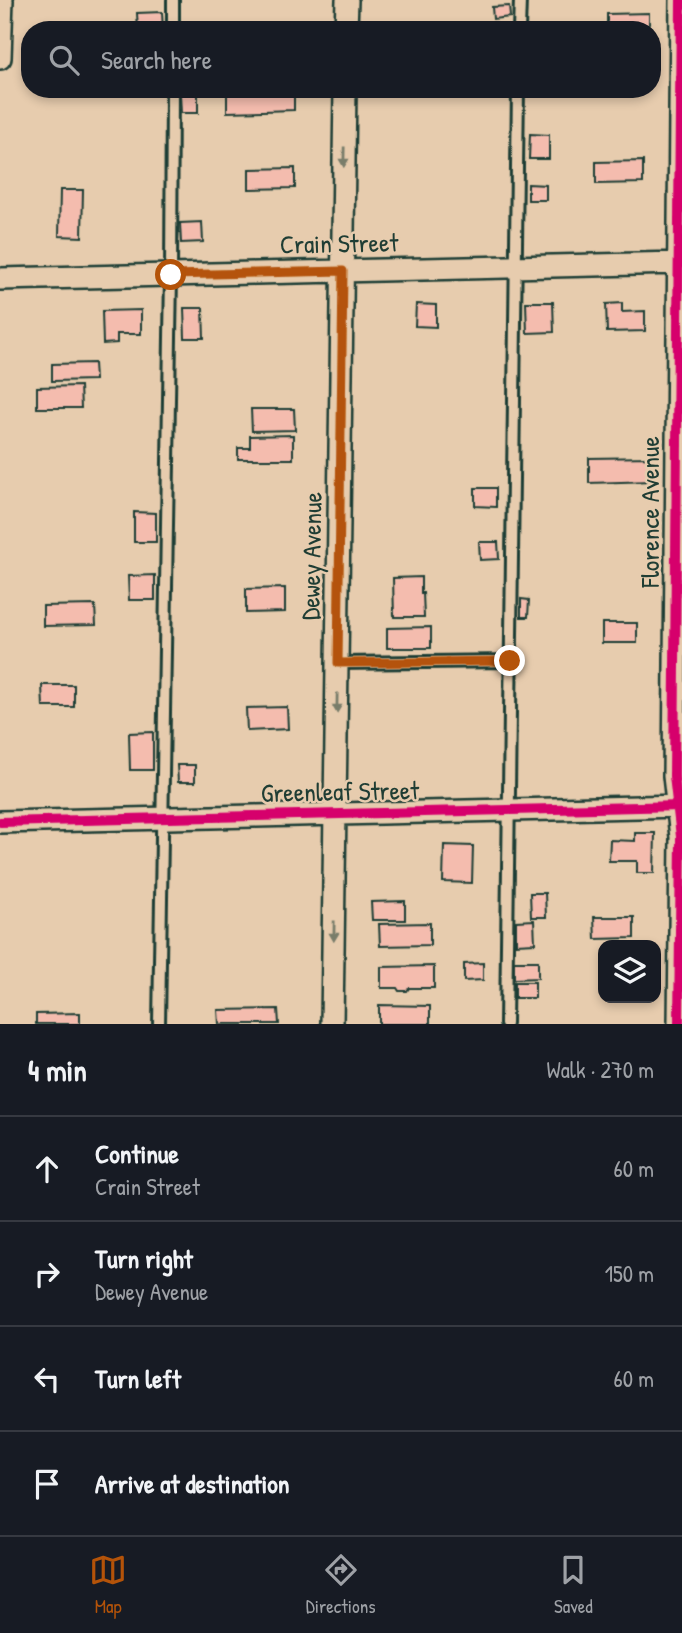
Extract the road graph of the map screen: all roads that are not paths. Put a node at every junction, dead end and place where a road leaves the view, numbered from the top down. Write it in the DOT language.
graph roads {
  1 [pos="2,0"];
  2 [pos="173,0"];
  3 [pos="347,0"];
  4 [pos="520,0"];
  5 [pos="681,3"];
  6 [pos="173,21"];
  7 [pos="346,21"];
  8 [pos="519,21"];
  9 [pos="0,58"];
  10 [pos="172,98"];
  11 [pos="345,98"];
  12 [pos="519,98"];
  13 [pos="679,263"];
  14 [pos="516,267"];
  15 [pos="343,271"];
  16 [pos="171,275"];
  17 [pos="0,279"];
  18 [pos="680,455"];
  19 [pos="679,592"];
  20 [pos="510,661"];
  21 [pos="338,663"];
  22 [pos="680,806"];
  23 [pos="508,810"];
  24 [pos="336,814"];
  25 [pos="162,819"];
  26 [pos="0,822"];
  27 [pos="681,961"];
  28 [pos="159,1024"];
  29 [pos="332,1024"];
  30 [pos="506,1024"];
  31 [pos="679,1024"];
  1 -- 9 [label="street"];
  2 -- 6 [label="lane"];
  3 -- 7 [label="street"];
  4 -- 8 [label="lane"];
  5 -- 13 [label="street, Florence Avenue"];
  10 -- 16 [label="lane"];
  11 -- 15 [label="street, Dewey Avenue, one-way"];
  12 -- 14 [label="lane"];
  13 -- 14 [label="street, Crain Street"];
  13 -- 18 [label="street, Florence Avenue"];
  14 -- 15 [label="street, Crain Street"];
  14 -- 20 [label="lane"];
  15 -- 16 [label="street, Crain Street"];
  15 -- 21 [label="street, Dewey Avenue"];
  16 -- 17 [label="street, Crain Street"];
  16 -- 25 [label="lane"];
  18 -- 19 [label="street, Florence Avenue"];
  19 -- 22 [label="street, Florence Avenue"];
  20 -- 21 [label="lane"];
  20 -- 23 [label="lane"];
  21 -- 24 [label="street, Dewey Avenue, one-way"];
  22 -- 23 [label="street, Greenleaf Street"];
  22 -- 27 [label="street, Florence Avenue"];
  23 -- 24 [label="street, Greenleaf Street"];
  23 -- 30 [label="lane"];
  24 -- 25 [label="street, Greenleaf Street"];
  24 -- 29 [label="street, Dewey Avenue, one-way"];
  25 -- 26 [label="street, Greenleaf Street"];
  25 -- 28 [label="lane"];
  27 -- 31 [label="street, Florence Avenue"];
}
